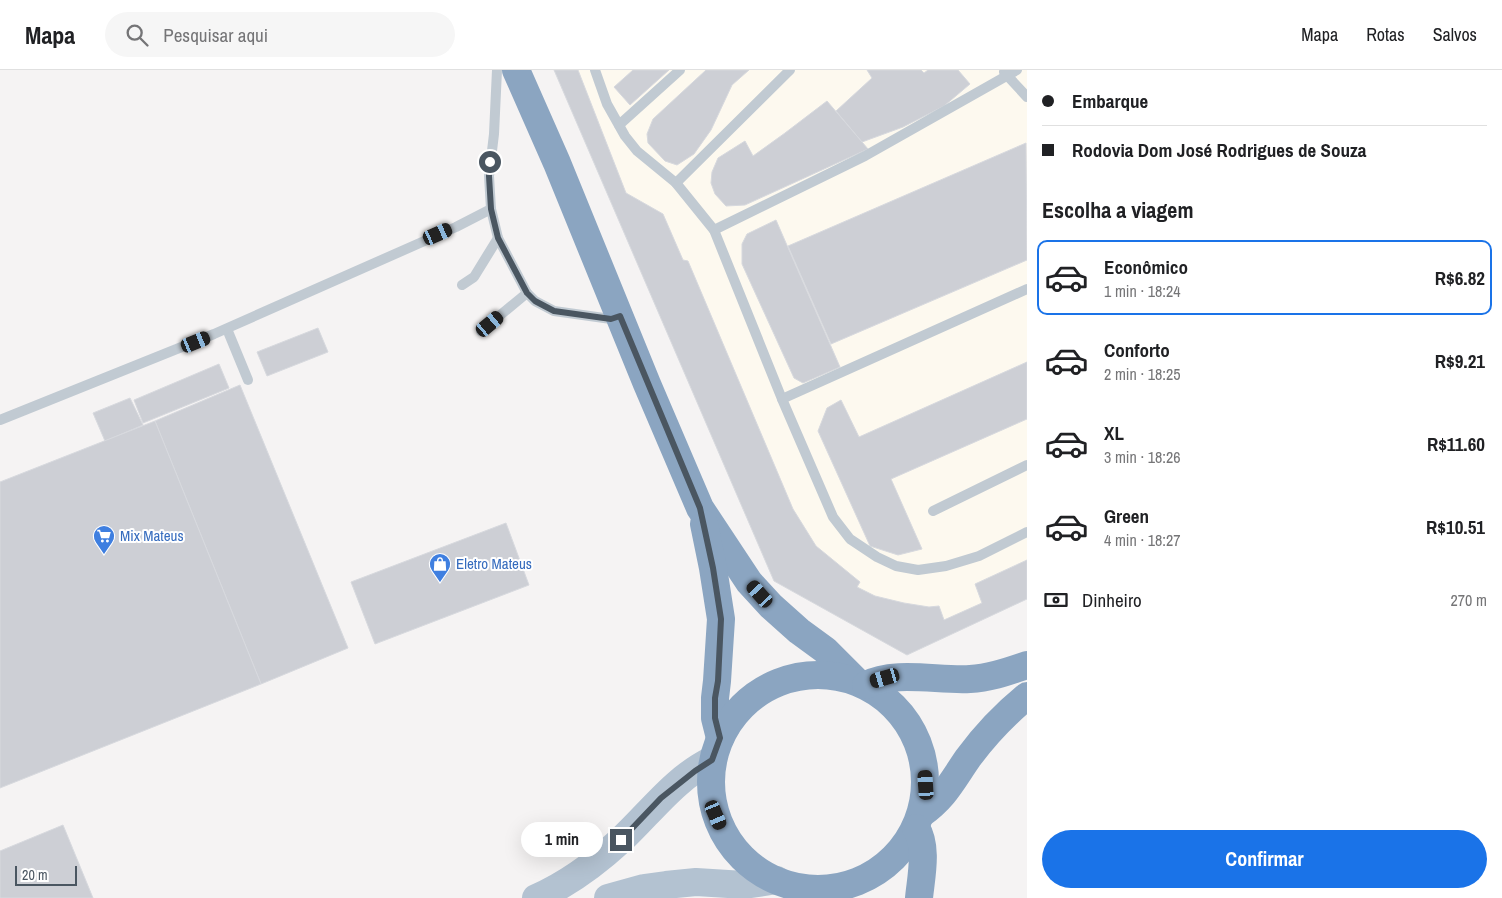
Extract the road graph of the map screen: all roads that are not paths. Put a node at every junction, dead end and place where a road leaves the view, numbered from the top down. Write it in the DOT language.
graph roads {
  1 [pos="497,70"];
  2 [pos="516,70"];
  3 [pos="595,70"];
  4 [pos="680,70"];
  5 [pos="790,70"];
  6 [pos="1017,70"];
  7 [pos="1005,73"];
  8 [pos="1027,97"];
  9 [pos="619,125"];
  10 [pos="676,183"];
  11 [pos="491,209"];
  12 [pos="714,230"];
  13 [pos="498,238"];
  14 [pos="462,285"];
  15 [pos="1027,289"];
  16 [pos="527,293"];
  17 [pos="620,316"];
  18 [pos="227,329"];
  19 [pos="481,332"];
  20 [pos="248,380"];
  21 [pos="782,400"];
  22 [pos="0,420"];
  23 [pos="1027,465"];
  24 [pos="700,508"];
  25 [pos="933,511"];
  26 [pos="1027,532"];
  27 [pos="1027,665"];
  28 [pos="861,683"];
  29 [pos="1027,696"];
  30 [pos="716,749"];
  31 [pos="918,821"];
  32 [pos="787,888"];
  33 [pos="536,898"];
  34 [pos="608,898"];
  35 [pos="919,898"];
  1 -- 11 [label="lane"];
  2 -- 17 [label="highway"];
  3 -- 9 [label="lane"];
  4 -- 9 [label="lane"];
  5 -- 10 [label="lane"];
  6 -- 7 [label="lane"];
  7 -- 8 [label="lane"];
  7 -- 12 [label="lane"];
  9 -- 10 [label="lane"];
  10 -- 12 [label="lane"];
  11 -- 13 [label="lane"];
  11 -- 18 [label="lane"];
  12 -- 21 [label="lane"];
  13 -- 14 [label="lane"];
  13 -- 16 [label="lane"];
  15 -- 21 [label="lane"];
  16 -- 17 [label="lane"];
  16 -- 19 [label="lane"];
  17 -- 24 [label="highway"];
  18 -- 20 [label="lane"];
  18 -- 22 [label="lane"];
  21 -- 26 [label="lane"];
  23 -- 25 [label="lane"];
  24 -- 28 [label="highway"];
  24 -- 30 [label="highway"];
  27 -- 28 [label="highway"];
  28 -- 30 [label="highway"];
  28 -- 31 [label="highway"];
  29 -- 31 [label="highway"];
  30 -- 32 [label="highway"];
  30 -- 33 [label="main road"];
  31 -- 32 [label="highway"];
  31 -- 35 [label="highway"];
  32 -- 34 [label="main road"];
}
